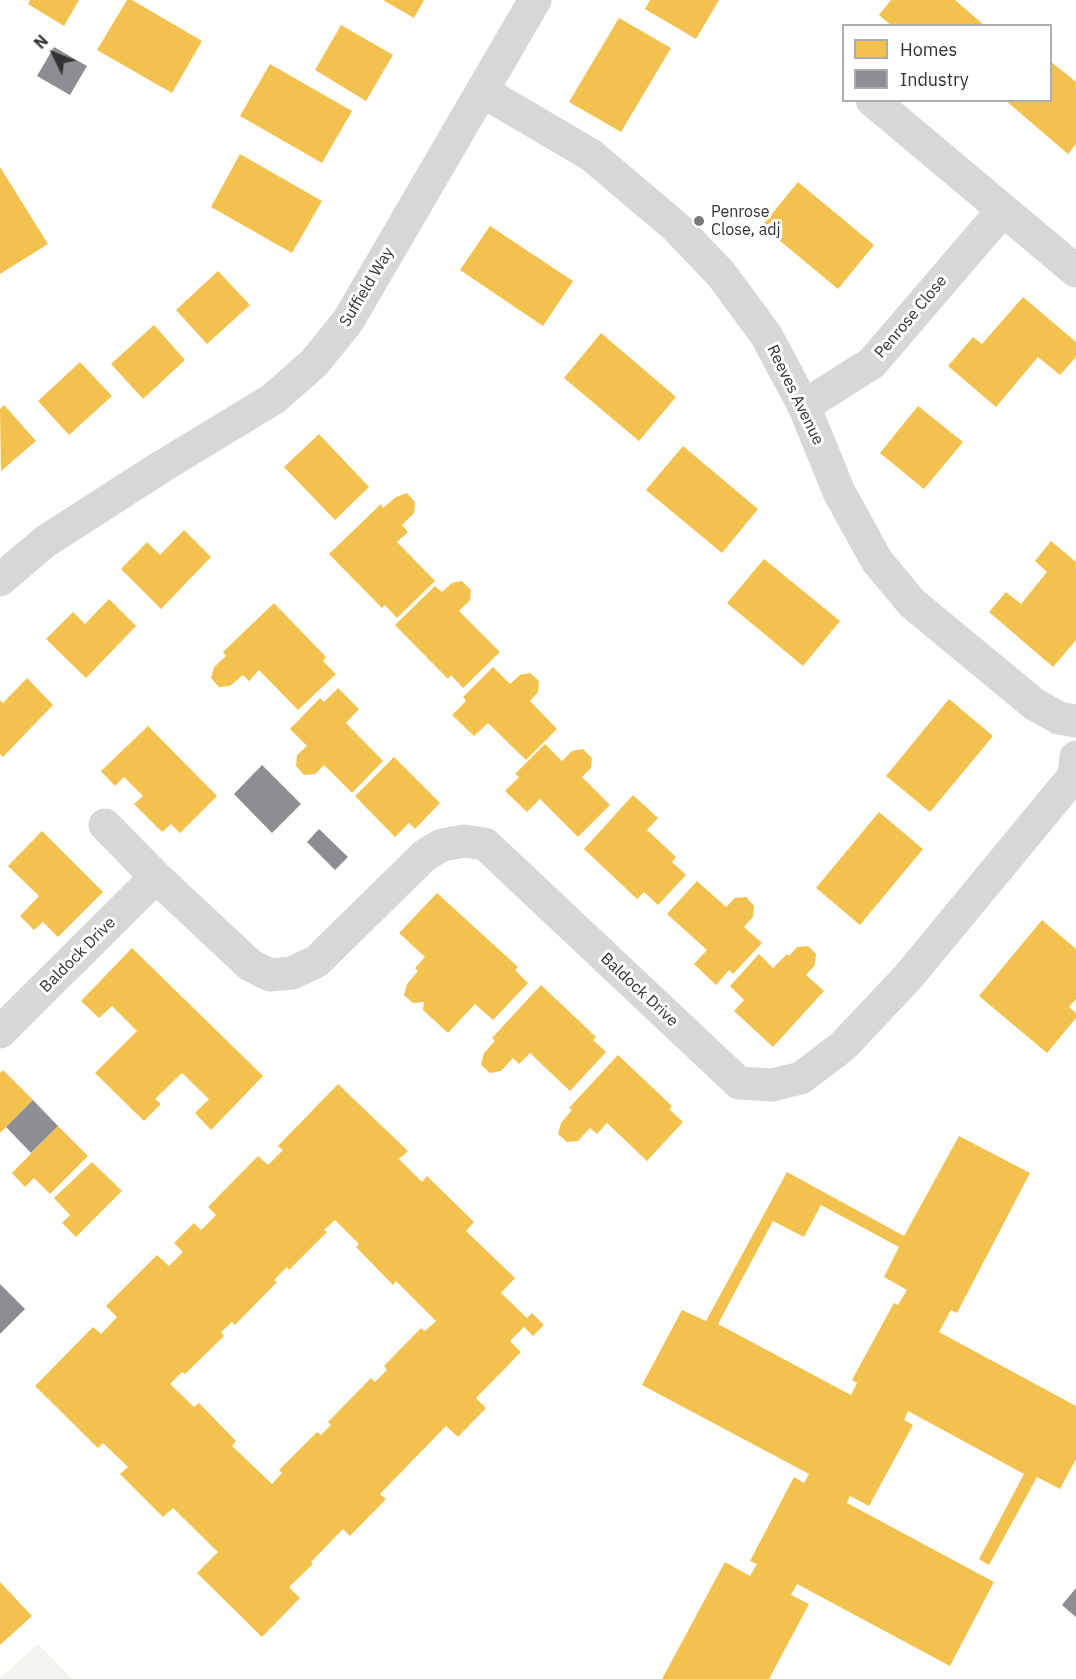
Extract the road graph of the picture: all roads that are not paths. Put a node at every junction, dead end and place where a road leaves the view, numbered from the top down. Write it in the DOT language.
graph roads {
  1 [pos="535,0"];
  2 [pos="482,91"];
  3 [pos="874,102"];
  4 [pos="1003,210"];
  5 [pos="1076,271"];
  6 [pos="804,406"];
  7 [pos="0,580"];
  8 [pos="1076,722"];
  9 [pos="1076,757"];
  10 [pos="105,825"];
  11 [pos="156,877"];
  12 [pos="0,1032"];
  1 -- 2 [label="street, Suffield Way"];
  2 -- 6 [label="street, Reeves Avenue"];
  2 -- 7 [label="street, Suffield Way"];
  3 -- 4 [label="street"];
  4 -- 5 [label="street"];
  4 -- 6 [label="street, Penrose Close"];
  6 -- 8 [label="street, Reeves Avenue"];
  9 -- 11 [label="street, Baldock Drive"];
  10 -- 11 [label="street, Baldock Drive"];
  11 -- 12 [label="street, Baldock Drive"];
}
